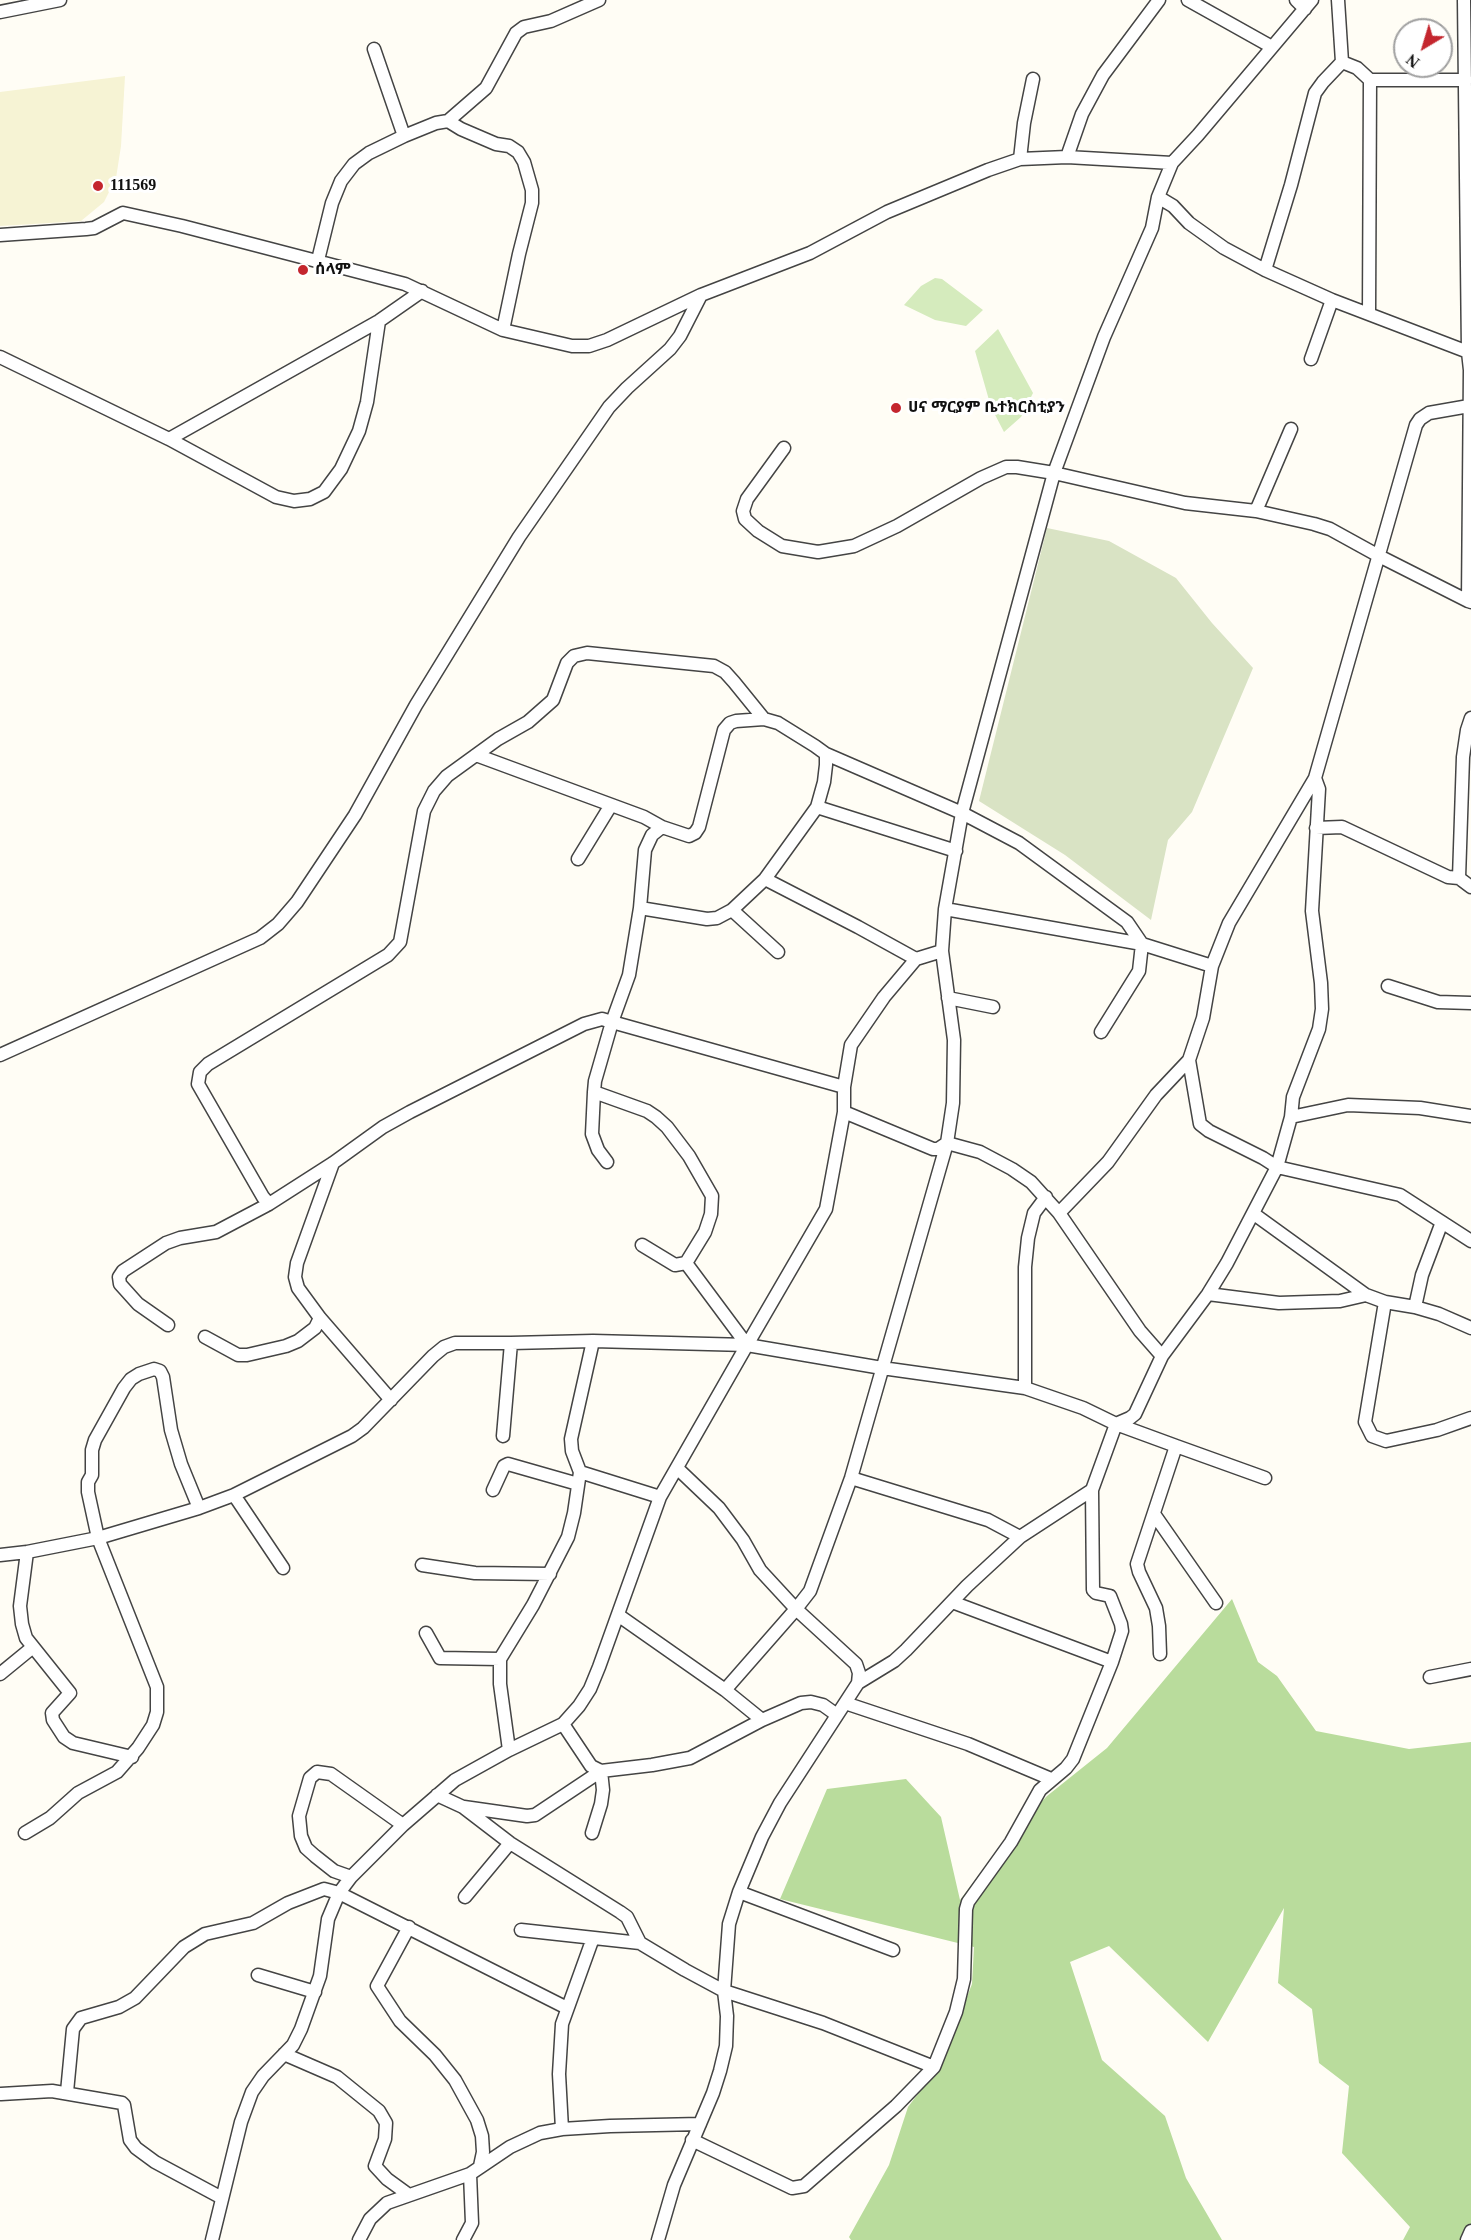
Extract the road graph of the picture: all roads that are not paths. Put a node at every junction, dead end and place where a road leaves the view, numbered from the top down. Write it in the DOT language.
graph roads {
  1 [pos="60,0"];
  2 [pos="600,0"];
  3 [pos="1159,0"];
  4 [pos="1188,0"];
  5 [pos="1338,0"];
  6 [pos="1464,0"];
  7 [pos="1304,3"];
  8 [pos="0,12"];
  9 [pos="1272,47"];
  10 [pos="374,50"];
  11 [pos="1468,51"];
  12 [pos="1342,62"];
  13 [pos="1033,80"];
  14 [pos="1370,80"];
  15 [pos="1466,80"];
  16 [pos="448,121"];
  17 [pos="404,136"];
  18 [pos="1067,157"];
  19 [pos="1020,159"];
  20 [pos="1172,163"];
  21 [pos="1469,167"];
  22 [pos="1158,197"];
  23 [pos="0,234"];
  24 [pos="318,260"];
  25 [pos="1265,270"];
  26 [pos="1469,277"];
  27 [pos="422,291"];
  28 [pos="701,295"];
  29 [pos="1332,300"];
  30 [pos="1369,314"];
  31 [pos="379,321"];
  32 [pos="504,330"];
  33 [pos="1468,352"];
  34 [pos="0,357"];
  35 [pos="1311,359"];
  36 [pos="1470,370"];
  37 [pos="1469,406"];
  38 [pos="1291,429"];
  39 [pos="169,440"];
  40 [pos="784,448"];
  41 [pos="1470,463"];
  42 [pos="1054,473"];
  43 [pos="1256,511"];
  44 [pos="1379,556"];
  45 [pos="1469,601"];
  46 [pos="1471,718"];
  47 [pos="764,720"];
  48 [pos="826,754"];
  49 [pos="476,755"];
  50 [pos="1315,778"];
  51 [pos="611,805"];
  52 [pos="817,807"];
  53 [pos="962,813"];
  54 [pos="662,827"];
  55 [pos="1316,828"];
  56 [pos="956,851"];
  57 [pos="578,859"];
  58 [pos="1459,878"];
  59 [pos="765,879"];
  60 [pos="1471,886"];
  61 [pos="640,908"];
  62 [pos="945,909"];
  63 [pos="732,910"];
  64 [pos="1142,944"];
  65 [pos="942,951"];
  66 [pos="778,952"];
  67 [pos="916,959"];
  68 [pos="1212,966"];
  69 [pos="1388,986"];
  70 [pos="948,998"];
  71 [pos="1471,1003"];
  72 [pos="993,1007"];
  73 [pos="612,1022"];
  74 [pos="1101,1032"];
  75 [pos="0,1055"];
  76 [pos="1189,1060"];
  77 [pos="844,1087"];
  78 [pos="594,1092"];
  79 [pos="844,1112"];
  80 [pos="1471,1116"];
  81 [pos="1291,1117"];
  82 [pos="948,1143"];
  83 [pos="607,1162"];
  84 [pos="333,1163"];
  85 [pos="1277,1167"];
  86 [pos="1046,1197"];
  87 [pos="269,1204"];
  88 [pos="1059,1213"];
  89 [pos="1254,1214"];
  90 [pos="1442,1221"];
  91 [pos="1471,1241"];
  92 [pos="642,1245"];
  93 [pos="686,1263"];
  94 [pos="1208,1294"];
  95 [pos="1366,1295"];
  96 [pos="1385,1302"];
  97 [pos="1415,1307"];
  98 [pos="320,1317"];
  99 [pos="168,1325"];
  100 [pos="1471,1328"];
  101 [pos="205,1337"];
  102 [pos="593,1341"];
  103 [pos="511,1343"];
  104 [pos="747,1345"];
  105 [pos="1162,1356"];
  106 [pos="882,1368"];
  107 [pos="1025,1388"];
  108 [pos="391,1400"];
  109 [pos="1471,1418"];
  110 [pos="1116,1424"];
  111 [pos="503,1436"];
  112 [pos="1176,1446"];
  113 [pos="677,1468"];
  114 [pos="579,1478"];
  115 [pos="851,1478"];
  116 [pos="1265,1478"];
  117 [pos="493,1490"];
  118 [pos="1092,1490"];
  119 [pos="234,1495"];
  120 [pos="660,1497"];
  121 [pos="199,1508"];
  122 [pos="1154,1514"];
  123 [pos="1020,1537"];
  124 [pos="98,1538"];
  125 [pos="27,1552"];
  126 [pos="0,1555"];
  127 [pos="422,1565"];
  128 [pos="283,1568"];
  129 [pos="550,1574"];
  130 [pos="952,1602"];
  131 [pos="1216,1603"];
  132 [pos="796,1609"];
  133 [pos="618,1616"];
  134 [pos="426,1633"];
  135 [pos="33,1647"];
  136 [pos="1160,1654"];
  137 [pos="500,1659"];
  138 [pos="1112,1662"];
  139 [pos="1471,1669"];
  140 [pos="0,1674"];
  141 [pos="1430,1677"];
  142 [pos="858,1683"];
  143 [pos="725,1690"];
  144 [pos="844,1703"];
  145 [pos="837,1715"];
  146 [pos="762,1720"];
  147 [pos="564,1724"];
  148 [pos="509,1750"];
  149 [pos="132,1757"];
  150 [pos="601,1771"];
  151 [pos="1051,1779"];
  152 [pos="437,1795"];
  153 [pos="463,1807"];
  154 [pos="403,1825"];
  155 [pos="25,1833"];
  156 [pos="592,1833"];
  157 [pos="510,1843"];
  158 [pos="351,1878"];
  159 [pos="740,1892"];
  160 [pos="339,1893"];
  161 [pos="465,1897"];
  162 [pos="408,1927"];
  163 [pos="521,1930"];
  164 [pos="593,1938"];
  165 [pos="640,1942"];
  166 [pos="893,1950"];
  167 [pos="258,1974"];
  168 [pos="724,1990"];
  169 [pos="315,1992"];
  170 [pos="567,2008"];
  171 [pos="284,2054"];
  172 [pos="934,2067"];
  173 [pos="67,2092"];
  174 [pos="1,2094"];
  175 [pos="700,2124"];
  176 [pos="562,2129"];
  177 [pos="692,2140"];
  178 [pos="480,2166"];
  179 [pos="470,2174"];
  180 [pos="409,2195"];
  181 [pos="222,2198"];
  182 [pos="1471,2231"];
  183 [pos="212,2240"];
  184 [pos="359,2240"];
  185 [pos="463,2240"];
  186 [pos="658,2240"];
  187 [pos="1467,2240"];
  1 -- 8 [label="street"];
  2 -- 16 [label="street"];
  3 -- 18 [label="street"];
  4 -- 9 [label="street"];
  5 -- 12 [label="street"];
  6 -- 11 [label="street"];
  7 -- 9 [label="street"];
  9 -- 20 [label="street"];
  10 -- 17 [label="street"];
  11 -- 15 [label="street"];
  12 -- 14 [label="street"];
  12 -- 25 [label="street"];
  13 -- 19 [label="street"];
  14 -- 15 [label="street"];
  14 -- 30 [label="street"];
  15 -- 21 [label="street"];
  16 -- 17 [label="street"];
  16 -- 32 [label="street"];
  17 -- 24 [label="street"];
  18 -- 19 [label="street"];
  18 -- 20 [label="street"];
  19 -- 28 [label="street"];
  20 -- 22 [label="street"];
  21 -- 26 [label="street"];
  22 -- 25 [label="street"];
  22 -- 42 [label="street"];
  23 -- 24 [label="street"];
  24 -- 27 [label="street"];
  25 -- 29 [label="street"];
  26 -- 33 [label="street"];
  27 -- 31 [label="street"];
  27 -- 32 [label="street"];
  28 -- 32 [label="street"];
  28 -- 75 [label="street"];
  29 -- 30 [label="street"];
  29 -- 35 [label="street"];
  30 -- 33 [label="street"];
  31 -- 39 [label="street"];
  31 -- 39 [label="street"];
  33 -- 36 [label="street"];
  34 -- 39 [label="street"];
  36 -- 37 [label="street"];
  37 -- 41 [label="street"];
  37 -- 44 [label="street"];
  38 -- 43 [label="street"];
  40 -- 42 [label="street"];
  41 -- 45 [label="street"];
  42 -- 43 [label="street"];
  42 -- 53 [label="street"];
  43 -- 44 [label="street"];
  44 -- 45 [label="street"];
  44 -- 50 [label="street"];
  46 -- 58 [label="street"];
  47 -- 48 [label="street"];
  47 -- 49 [label="street"];
  47 -- 54 [label="street"];
  48 -- 52 [label="street"];
  48 -- 53 [label="street"];
  49 -- 51 [label="street"];
  49 -- 87 [label="street"];
  50 -- 55 [label="street"];
  50 -- 68 [label="street"];
  51 -- 54 [label="street"];
  51 -- 57 [label="street"];
  52 -- 56 [label="street"];
  52 -- 59 [label="street"];
  53 -- 56 [label="street"];
  53 -- 64 [label="street"];
  54 -- 61 [label="street"];
  55 -- 58 [label="street"];
  55 -- 81 [label="street"];
  56 -- 62 [label="street"];
  58 -- 60 [label="street"];
  59 -- 63 [label="street"];
  59 -- 67 [label="street"];
  61 -- 63 [label="street"];
  61 -- 73 [label="street"];
  62 -- 64 [label="street"];
  62 -- 65 [label="street"];
  63 -- 66 [label="street"];
  64 -- 68 [label="street"];
  64 -- 74 [label="street"];
  65 -- 67 [label="street"];
  65 -- 70 [label="street"];
  67 -- 77 [label="street"];
  68 -- 76 [label="street"];
  69 -- 71 [label="street"];
  70 -- 72 [label="street"];
  70 -- 82 [label="street"];
  73 -- 77 [label="street"];
  73 -- 78 [label="street"];
  73 -- 84 [label="street"];
  76 -- 85 [label="street"];
  76 -- 88 [label="street"];
  77 -- 79 [label="street"];
  78 -- 83 [label="street"];
  78 -- 93 [label="street"];
  79 -- 82 [label="street"];
  79 -- 104 [label="street"];
  80 -- 81 [label="street"];
  81 -- 85 [label="street"];
  82 -- 86 [label="street"];
  82 -- 106 [label="street"];
  84 -- 87 [label="street"];
  84 -- 98 [label="street"];
  85 -- 89 [label="street"];
  85 -- 90 [label="street"];
  86 -- 88 [label="street"];
  86 -- 107 [label="street"];
  87 -- 99 [label="street"];
  88 -- 105 [label="street"];
  89 -- 94 [label="street"];
  89 -- 95 [label="street"];
  90 -- 91 [label="street"];
  90 -- 97 [label="street"];
  92 -- 93 [label="street"];
  93 -- 104 [label="street"];
  94 -- 95 [label="street"];
  94 -- 105 [label="street"];
  95 -- 96 [label="street"];
  96 -- 97 [label="street"];
  96 -- 109 [label="street"];
  97 -- 100 [label="street"];
  98 -- 101 [label="street"];
  98 -- 108 [label="street"];
  102 -- 103 [label="street"];
  102 -- 104 [label="street"];
  102 -- 114 [label="street"];
  103 -- 108 [label="street"];
  103 -- 111 [label="street"];
  104 -- 106 [label="street"];
  104 -- 113 [label="street"];
  105 -- 110 [label="street"];
  106 -- 107 [label="street"];
  106 -- 115 [label="street"];
  107 -- 110 [label="street"];
  108 -- 119 [label="street"];
  110 -- 112 [label="street"];
  110 -- 118 [label="street"];
  112 -- 116 [label="street"];
  112 -- 122 [label="street"];
  113 -- 120 [label="street"];
  113 -- 132 [label="street"];
  114 -- 117 [label="street"];
  114 -- 120 [label="street"];
  114 -- 129 [label="street"];
  115 -- 123 [label="street"];
  115 -- 132 [label="street"];
  118 -- 123 [label="street"];
  118 -- 138 [label="street"];
  119 -- 121 [label="street"];
  119 -- 128 [label="street"];
  120 -- 133 [label="street"];
  121 -- 124 [label="street"];
  121 -- 124 [label="street"];
  122 -- 131 [label="street"];
  122 -- 136 [label="street"];
  123 -- 130 [label="street"];
  124 -- 125 [label="street"];
  124 -- 149 [label="street"];
  125 -- 126 [label="street"];
  125 -- 135 [label="street"];
  127 -- 129 [label="street"];
  129 -- 137 [label="street"];
  130 -- 138 [label="street"];
  130 -- 142 [label="street"];
  132 -- 142 [label="street"];
  132 -- 143 [label="street"];
  133 -- 143 [label="street"];
  133 -- 147 [label="street"];
  134 -- 137 [label="street"];
  135 -- 140 [label="street"];
  135 -- 149 [label="street"];
  137 -- 148 [label="street"];
  138 -- 151 [label="street"];
  139 -- 141 [label="street"];
  142 -- 144 [label="street"];
  143 -- 146 [label="street"];
  144 -- 145 [label="street"];
  144 -- 151 [label="street"];
  145 -- 146 [label="street"];
  145 -- 159 [label="street"];
  146 -- 150 [label="street"];
  147 -- 148 [label="street"];
  147 -- 150 [label="street"];
  148 -- 152 [label="street"];
  149 -- 155 [label="street"];
  150 -- 153 [label="street"];
  150 -- 156 [label="street"];
  151 -- 172 [label="street"];
  152 -- 153 [label="street"];
  152 -- 154 [label="street"];
  153 -- 157 [label="street"];
  154 -- 158 [label="street"];
  154 -- 158 [label="street"];
  157 -- 161 [label="street"];
  157 -- 165 [label="street"];
  158 -- 160 [label="street"];
  159 -- 166 [label="street"];
  159 -- 168 [label="street"];
  160 -- 162 [label="street"];
  160 -- 169 [label="street"];
  160 -- 173 [label="street"];
  162 -- 170 [label="street"];
  162 -- 178 [label="street"];
  163 -- 164 [label="street"];
  164 -- 165 [label="street"];
  164 -- 170 [label="street"];
  165 -- 168 [label="street"];
  167 -- 169 [label="street"];
  168 -- 172 [label="street"];
  168 -- 175 [label="street"];
  169 -- 171 [label="street"];
  170 -- 176 [label="street"];
  171 -- 180 [label="street"];
  171 -- 181 [label="street"];
  172 -- 177 [label="street"];
  173 -- 174 [label="street"];
  173 -- 181 [label="street"];
  175 -- 176 [label="street"];
  175 -- 177 [label="street"];
  176 -- 178 [label="street"];
  177 -- 186 [label="street"];
  178 -- 179 [label="street"];
  179 -- 180 [label="street"];
  179 -- 185 [label="street"];
  180 -- 184 [label="street"];
  181 -- 183 [label="street"];
  182 -- 187 [label="street"];
}
